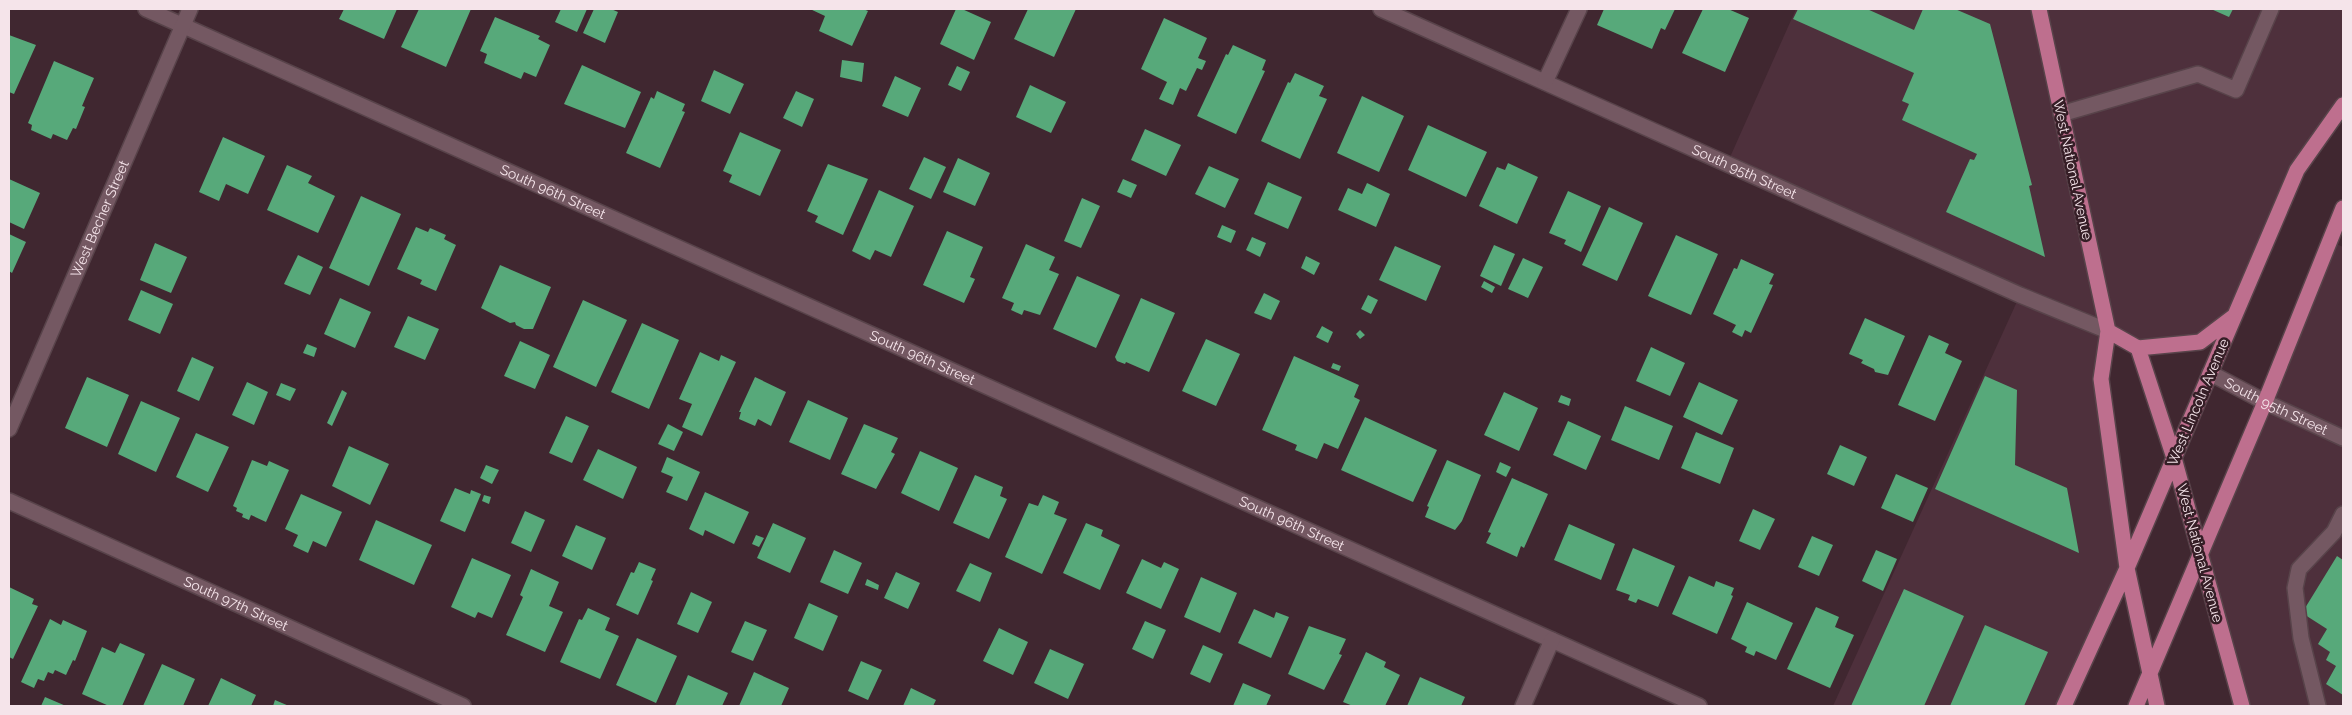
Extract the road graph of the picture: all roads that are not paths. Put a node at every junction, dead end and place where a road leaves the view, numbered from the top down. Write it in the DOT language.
graph roads {
  1 [pos="146,9"];
  2 [pos="190,9"];
  3 [pos="1382,9"];
  4 [pos="1578,9"];
  5 [pos="2038,9"];
  6 [pos="2271,9"];
  7 [pos="182,26"];
  8 [pos="1546,82"];
  9 [pos="2343,105"];
  10 [pos="2061,114"];
  11 [pos="2343,208"];
  12 [pos="2234,316"];
  13 [pos="2108,331"];
  14 [pos="2138,348"];
  15 [pos="2210,373"];
  16 [pos="2265,402"];
  17 [pos="9,429"];
  18 [pos="2343,438"];
  19 [pos="2174,458"];
  20 [pos="9,501"];
  21 [pos="2343,514"];
  22 [pos="2200,551"];
  23 [pos="2127,568"];
  24 [pos="1552,640"];
  25 [pos="2149,676"];
  26 [pos="462,706"];
  27 [pos="1523,706"];
  28 [pos="1699,706"];
  29 [pos="2064,706"];
  30 [pos="2136,706"];
  31 [pos="2157,706"];
  32 [pos="2242,706"];
  33 [pos="2318,706"];
  1 -- 7 [label="street, South 96th Street"];
  2 -- 7 [label="street, West Becher Street"];
  3 -- 8 [label="street, South 95th Street"];
  4 -- 8 [label="street"];
  5 -- 10 [label="main road, West National Avenue"];
  6 -- 10 [label="street"];
  7 -- 17 [label="street, West Becher Street"];
  7 -- 24 [label="street, South 96th Street"];
  8 -- 13 [label="street, South 95th Street"];
  9 -- 12 [label="main road, West Lincoln Avenue"];
  10 -- 13 [label="main road, West National Avenue"];
  11 -- 16 [label="main road"];
  12 -- 14 [label="main road"];
  12 -- 15 [label="main road, West Lincoln Avenue"];
  13 -- 14 [label="main road"];
  13 -- 23 [label="main road, West National Avenue"];
  14 -- 19 [label="main road, West National Avenue"];
  15 -- 16 [label="street, South 95th Street"];
  15 -- 19 [label="main road, West Lincoln Avenue"];
  16 -- 18 [label="street, South 95th Street"];
  16 -- 22 [label="main road"];
  19 -- 22 [label="main road, West National Avenue"];
  19 -- 23 [label="main road, West Lincoln Avenue"];
  20 -- 26 [label="street, South 97th Street"];
  21 -- 33 [label="street"];
  22 -- 25 [label="main road"];
  22 -- 32 [label="main road, West National Avenue"];
  23 -- 25 [label="main road, West National Avenue"];
  23 -- 29 [label="main road, West Lincoln Avenue"];
  24 -- 27 [label="street"];
  24 -- 28 [label="street, South 96th Street"];
  25 -- 30 [label="main road"];
  25 -- 31 [label="main road, West National Avenue"];
}
